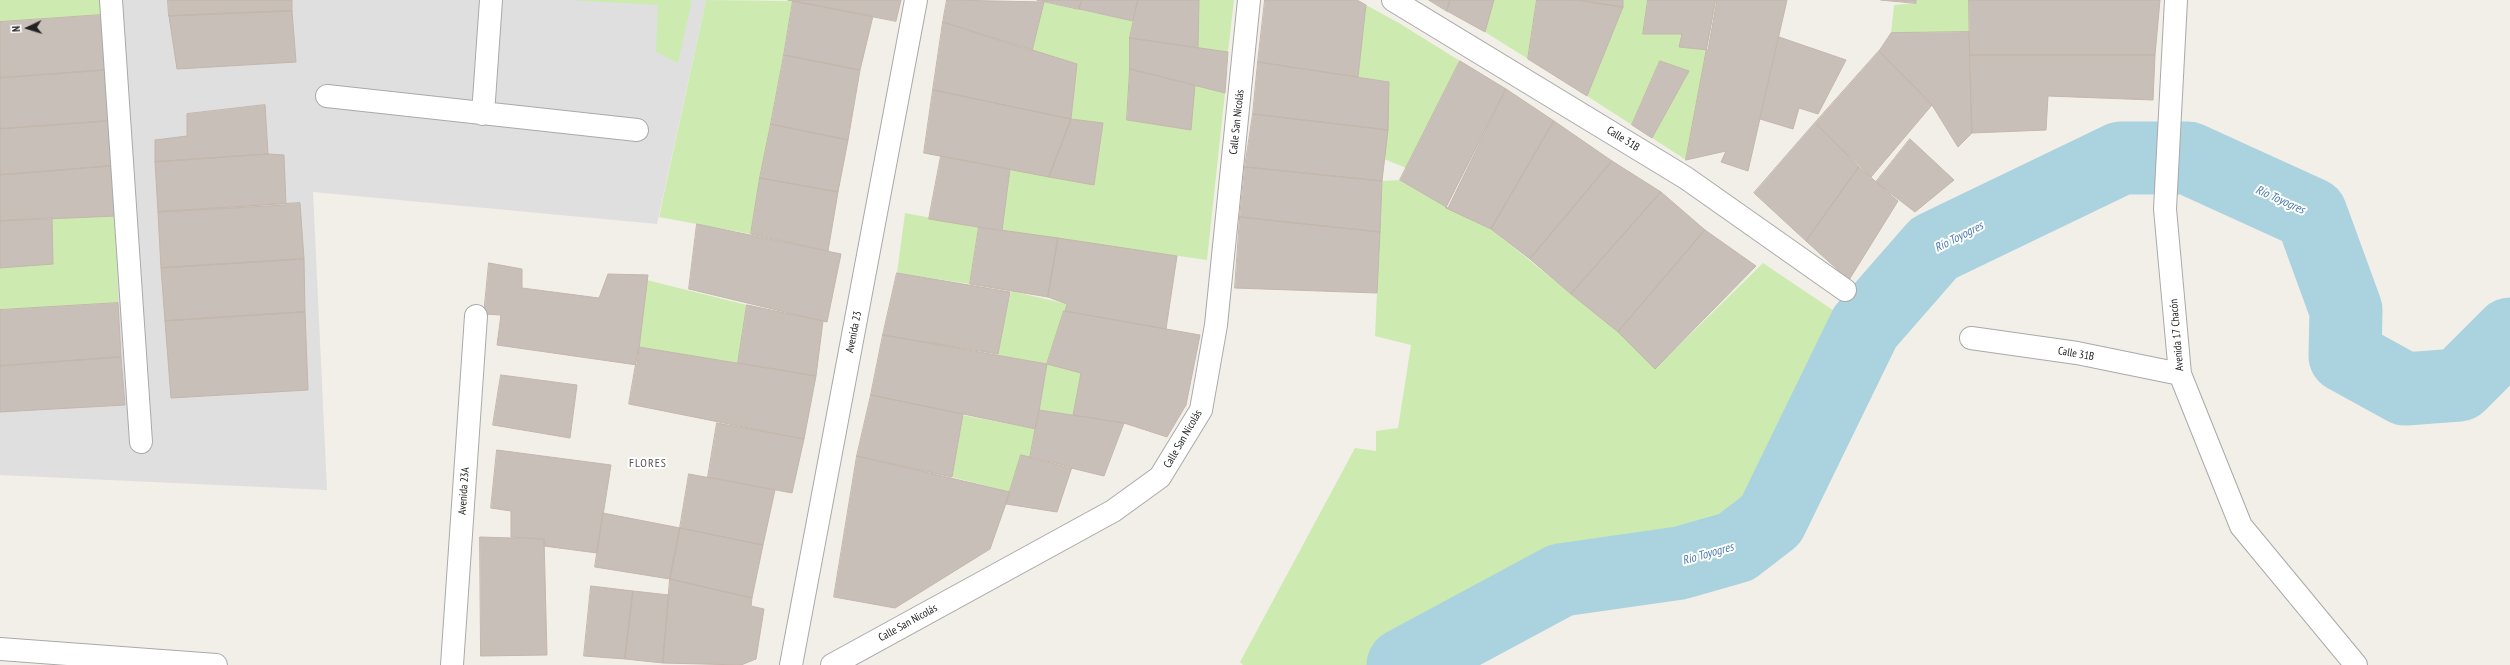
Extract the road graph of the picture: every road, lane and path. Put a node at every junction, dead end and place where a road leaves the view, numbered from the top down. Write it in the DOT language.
graph roads {
  1 [pos="111,0"];
  2 [pos="490,0"];
  3 [pos="916,0"];
  4 [pos="1249,0"];
  5 [pos="1393,0"];
  6 [pos="2176,0"];
  7 [pos="327,96"];
  8 [pos="483,114"];
  9 [pos="637,130"];
  10 [pos="1845,290"];
  11 [pos="476,316"];
  12 [pos="1971,338"];
  13 [pos="2180,374"];
  14 [pos="141,442"];
  15 [pos="0,649"];
  16 [pos="216,665"];
  17 [pos="452,665"];
  18 [pos="791,665"];
  19 [pos="832,665"];
  20 [pos="2356,665"];
  1 -- 14 [label="street"];
  2 -- 8 [label="street"];
  3 -- 18 [label="street, Avenida 23"];
  4 -- 19 [label="street, Calle San Nicolás"];
  5 -- 10 [label="street, Calle 31B"];
  6 -- 13 [label="street, Avenida 17 Chacón"];
  7 -- 8 [label="street"];
  8 -- 9 [label="street"];
  11 -- 17 [label="street, Avenida 23A"];
  12 -- 13 [label="street, Calle 31B"];
  13 -- 20 [label="street, Avenida 17 Chacón"];
  15 -- 16 [label="street"];
}
